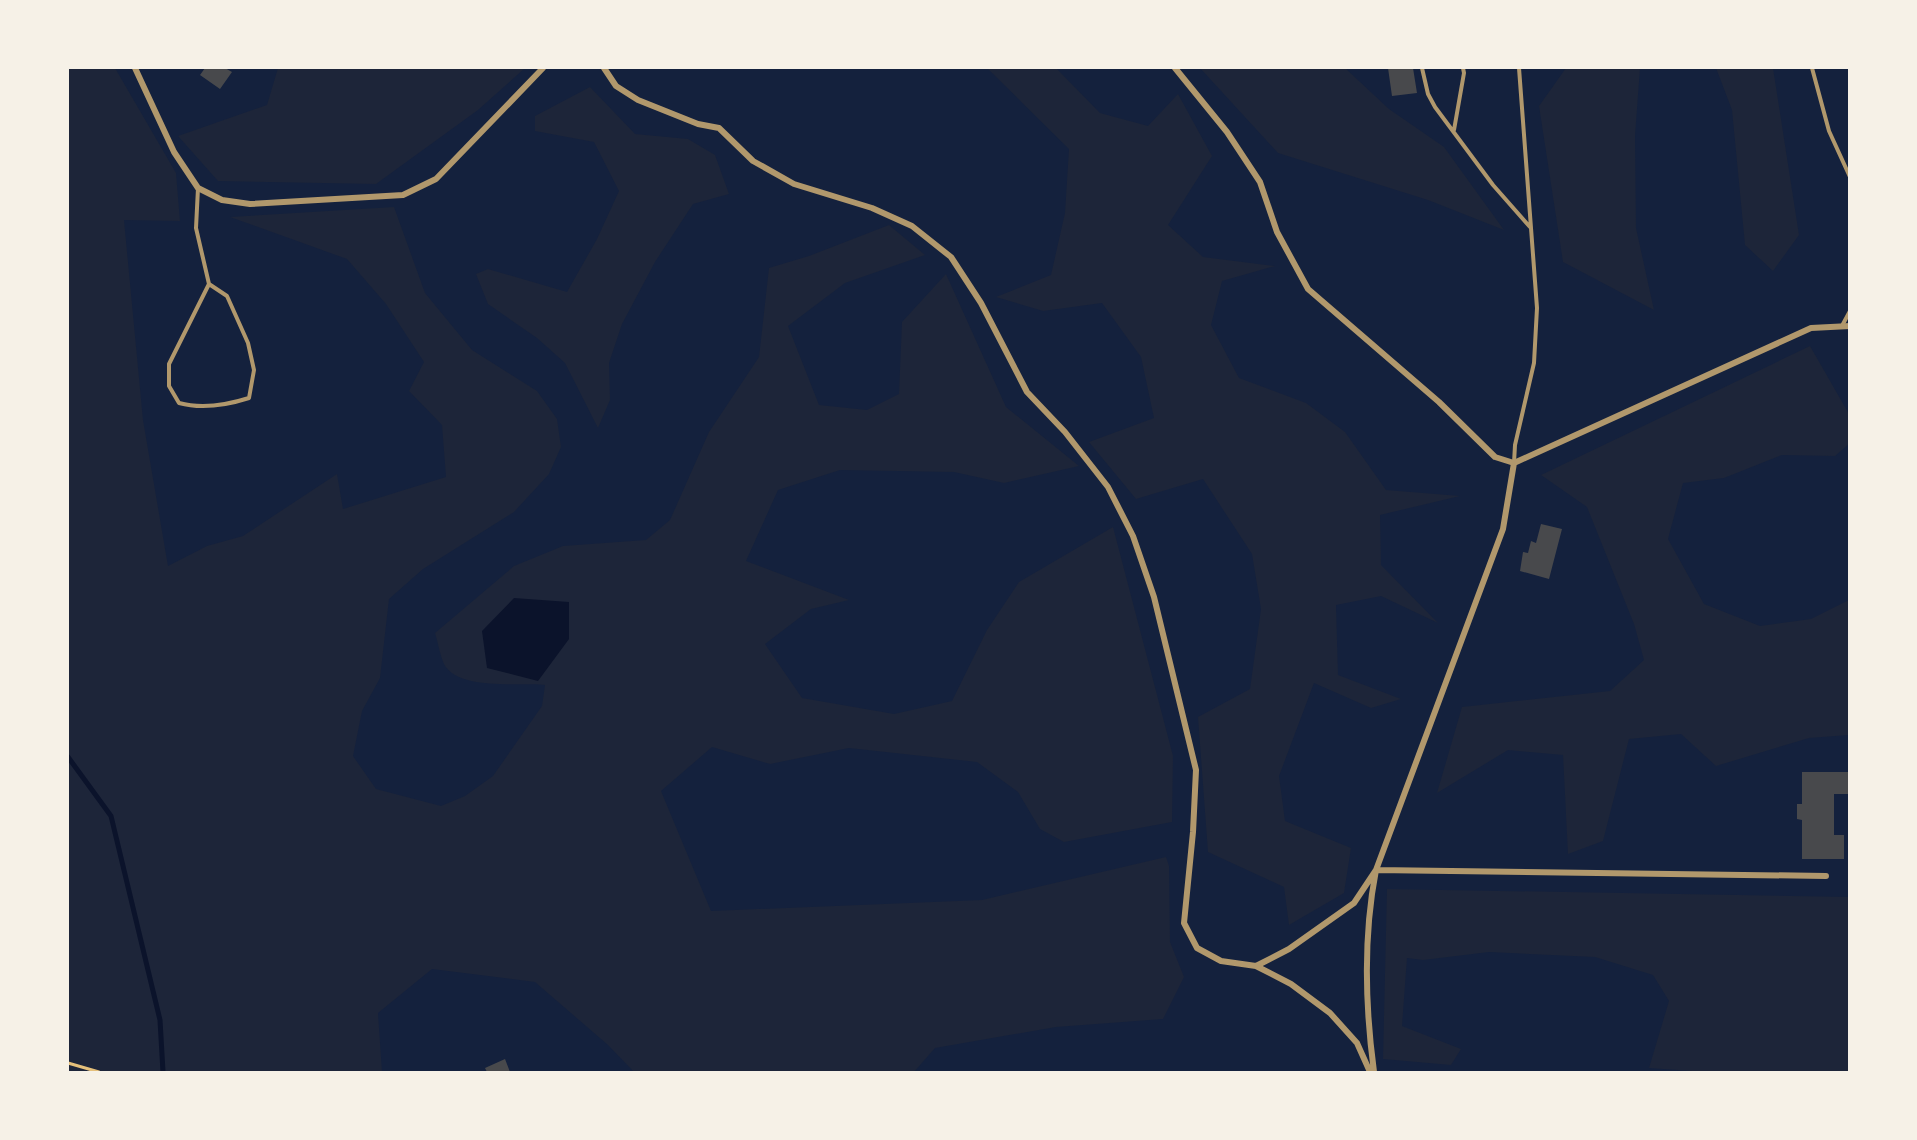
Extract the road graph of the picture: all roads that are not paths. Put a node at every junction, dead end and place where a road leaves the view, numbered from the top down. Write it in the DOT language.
graph roads {
  1 [pos="135,68"];
  2 [pos="543,68"];
  3 [pos="604,68"];
  4 [pos="1175,68"];
  5 [pos="1422,68"];
  6 [pos="1462,68"];
  7 [pos="1519,68"];
  8 [pos="1812,68"];
  9 [pos="1454,131"];
  10 [pos="1850,177"];
  11 [pos="198,188"];
  12 [pos="1531,228"];
  13 [pos="209,284"];
  14 [pos="1850,311"];
  15 [pos="1846,325"];
  16 [pos="1514,463"];
  17 [pos="1376,870"];
  18 [pos="1826,876"];
  19 [pos="1256,966"];
  20 [pos="1372,1072"];
  1 -- 11 [label="street"];
  2 -- 11 [label="street"];
  3 -- 19 [label="street"];
  4 -- 16 [label="street"];
  5 -- 9 [label="lane"];
  6 -- 9 [label="lane"];
  7 -- 12 [label="lane"];
  8 -- 10 [label="lane"];
  9 -- 12 [label="lane"];
  11 -- 13 [label="lane"];
  12 -- 16 [label="lane"];
  13 -- 13 [label="lane"];
  14 -- 15 [label="lane"];
  15 -- 16 [label="street"];
  16 -- 17 [label="street"];
  17 -- 18 [label="street"];
  17 -- 19 [label="street"];
  17 -- 20 [label="street"];
  19 -- 20 [label="street"];
}
